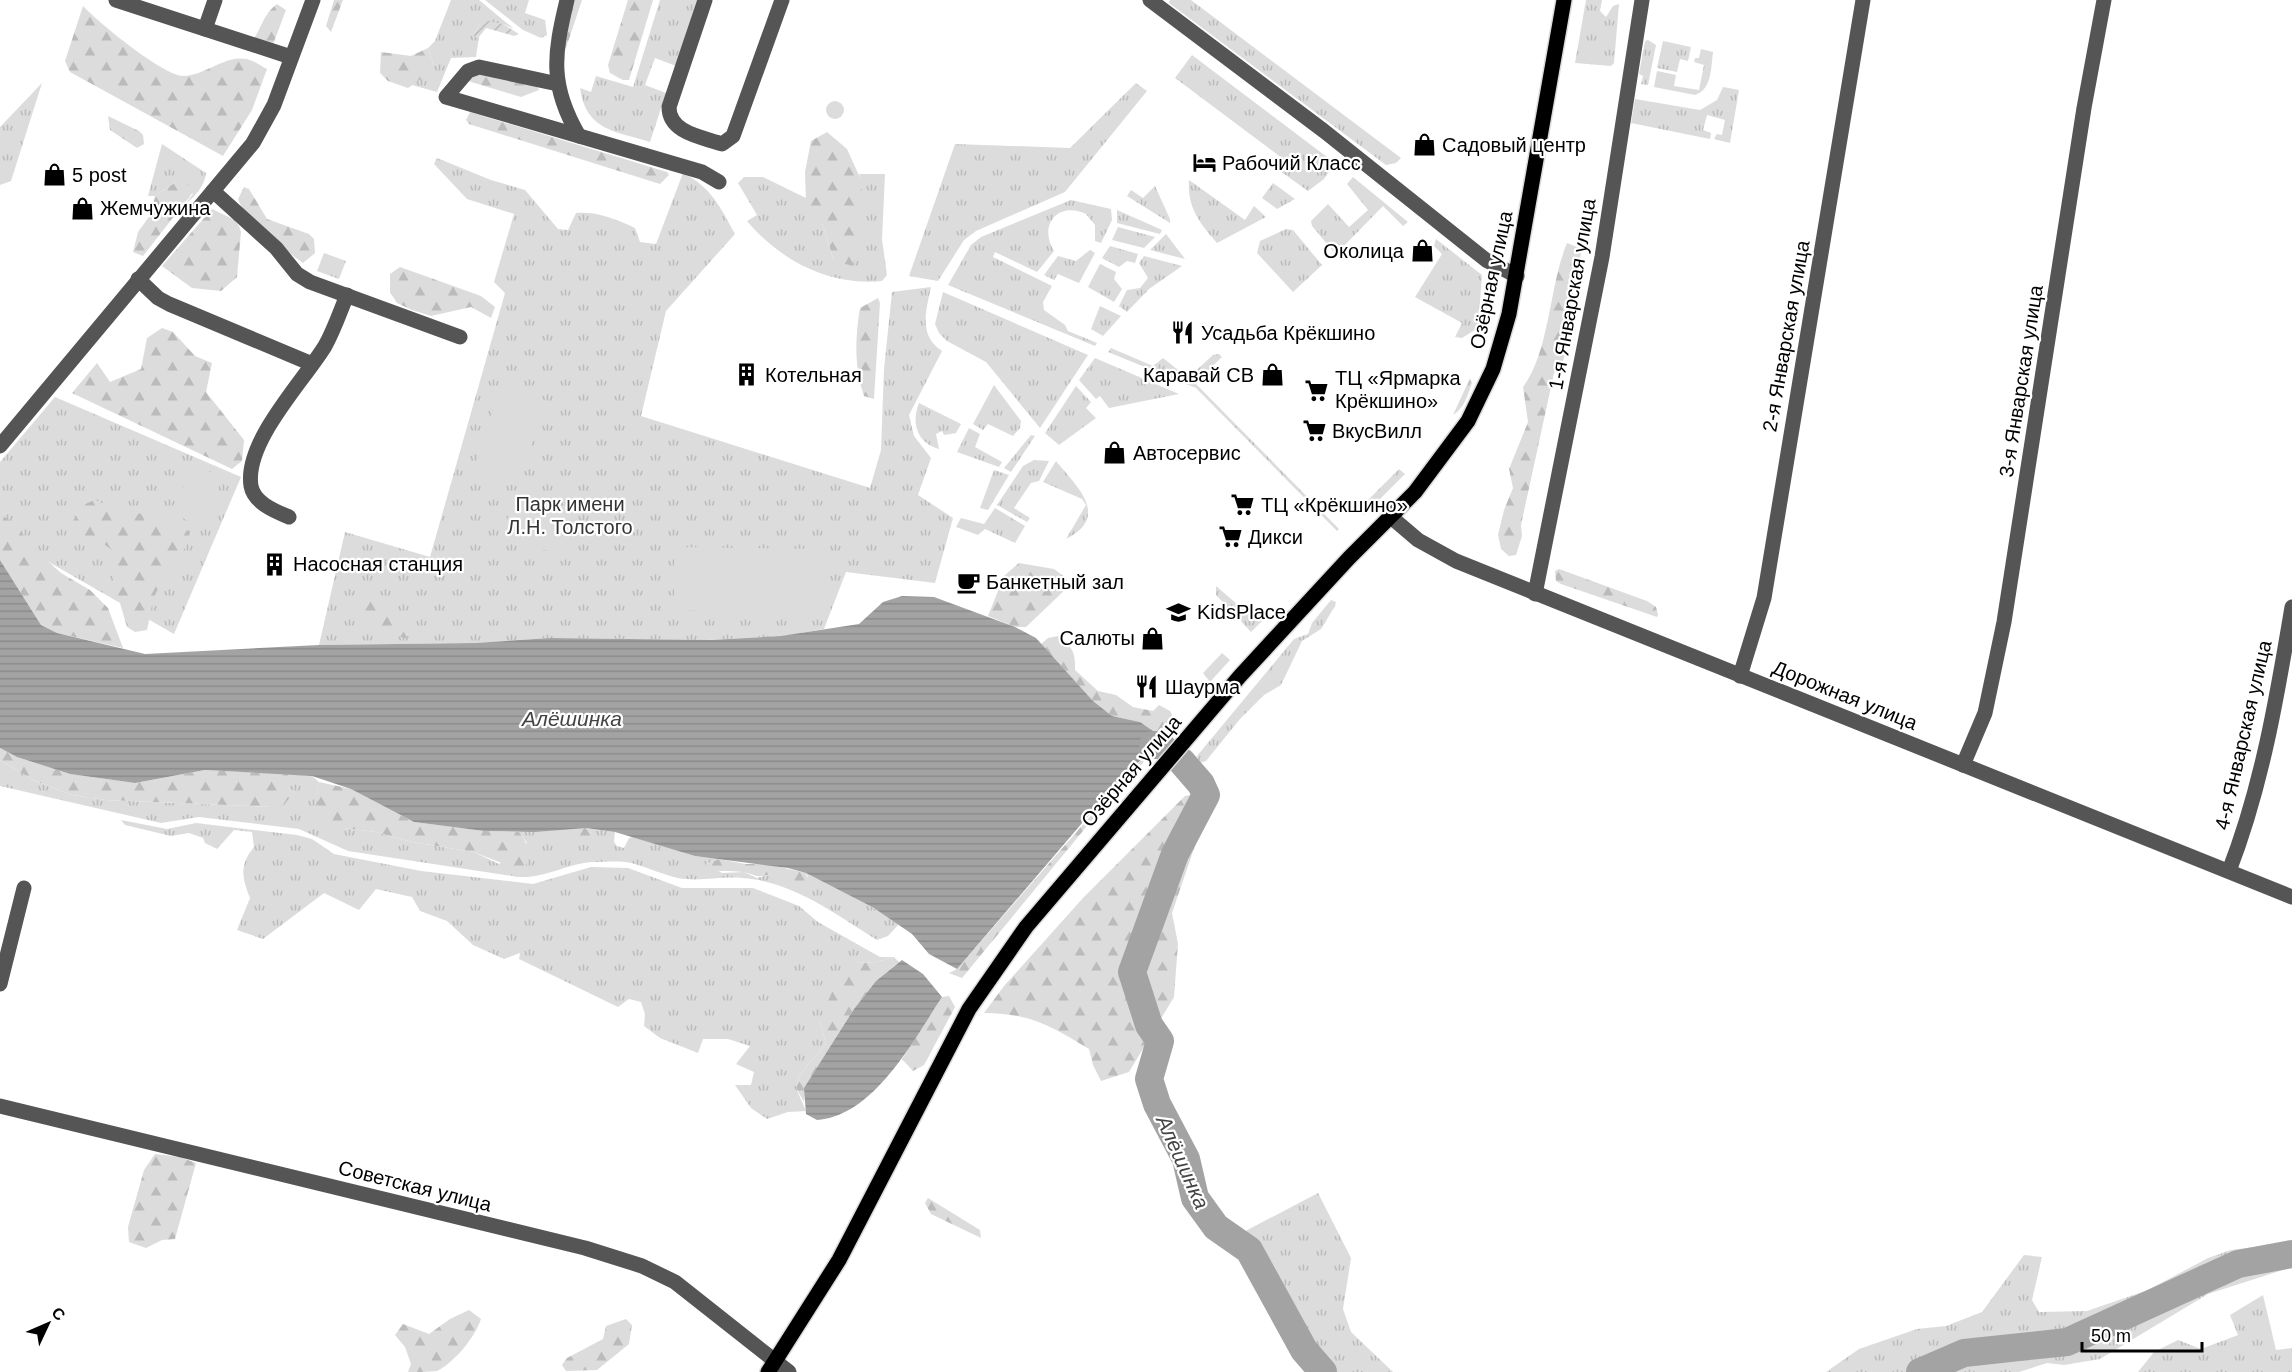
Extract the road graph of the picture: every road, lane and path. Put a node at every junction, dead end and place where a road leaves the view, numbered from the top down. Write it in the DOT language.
graph roads {
  1 [pos="116,0"];
  2 [pos="214,0"];
  3 [pos="313,0"];
  4 [pos="567,0"];
  5 [pos="705,0"];
  6 [pos="782,0"];
  7 [pos="1150,0"];
  8 [pos="1564,0"];
  9 [pos="1642,0"];
  10 [pos="1863,0"];
  11 [pos="2104,0"];
  12 [pos="205,29"];
  13 [pos="291,57"];
  14 [pos="558,84"];
  15 [pos="579,135"];
  16 [pos="719,182"];
  17 [pos="213,191"];
  18 [pos="1517,276"];
  19 [pos="138,279"];
  20 [pos="347,295"];
  21 [pos="460,337"];
  22 [pos="312,364"];
  23 [pos="0,446"];
  24 [pos="1391,516"];
  25 [pos="289,518"];
  26 [pos="1535,594"];
  27 [pos="2292,607"];
  28 [pos="1740,676"];
  29 [pos="1963,765"];
  30 [pos="2229,872"];
  31 [pos="24,888"];
  32 [pos="2292,897"];
  33 [pos="0,984"];
  34 [pos="0,1106"];
  35 [pos="772,1367"];
  36 [pos="789,1372"];
  1 -- 12 [label="street"];
  2 -- 12 [label="street"];
  3 -- 13 [label="street"];
  4 -- 14 [label="street"];
  5 -- 6 [label="street"];
  7 -- 18 [label="street"];
  8 -- 18 [label="main road, Озёрная улица"];
  9 -- 26 [label="street, 1-я Январская улица"];
  10 -- 28 [label="street, 2-я Январская улица"];
  11 -- 29 [label="street, 3-я Январская улица"];
  12 -- 13 [label="street"];
  13 -- 17 [label="street"];
  14 -- 15 [label="street"];
  14 -- 15 [label="street"];
  15 -- 16 [label="street"];
  17 -- 19 [label="street"];
  17 -- 20 [label="street"];
  18 -- 24 [label="main road, Озёрная улица"];
  19 -- 22 [label="street"];
  19 -- 23 [label="street"];
  20 -- 21 [label="street"];
  20 -- 22 [label="street"];
  22 -- 25 [label="street"];
  24 -- 26 [label="street, Дорожная улица"];
  24 -- 35 [label="main road, Озёрная улица"];
  26 -- 28 [label="street, Дорожная улица"];
  27 -- 30 [label="street, 4-я Январская улица"];
  28 -- 29 [label="street, Дорожная улица"];
  29 -- 30 [label="street, Дорожная улица"];
  30 -- 32 [label="street, Дорожная улица"];
  31 -- 33 [label="street"];
  34 -- 35 [label="street, Советская улица"];
  35 -- 36 [label="street, Советская улица"];
}
